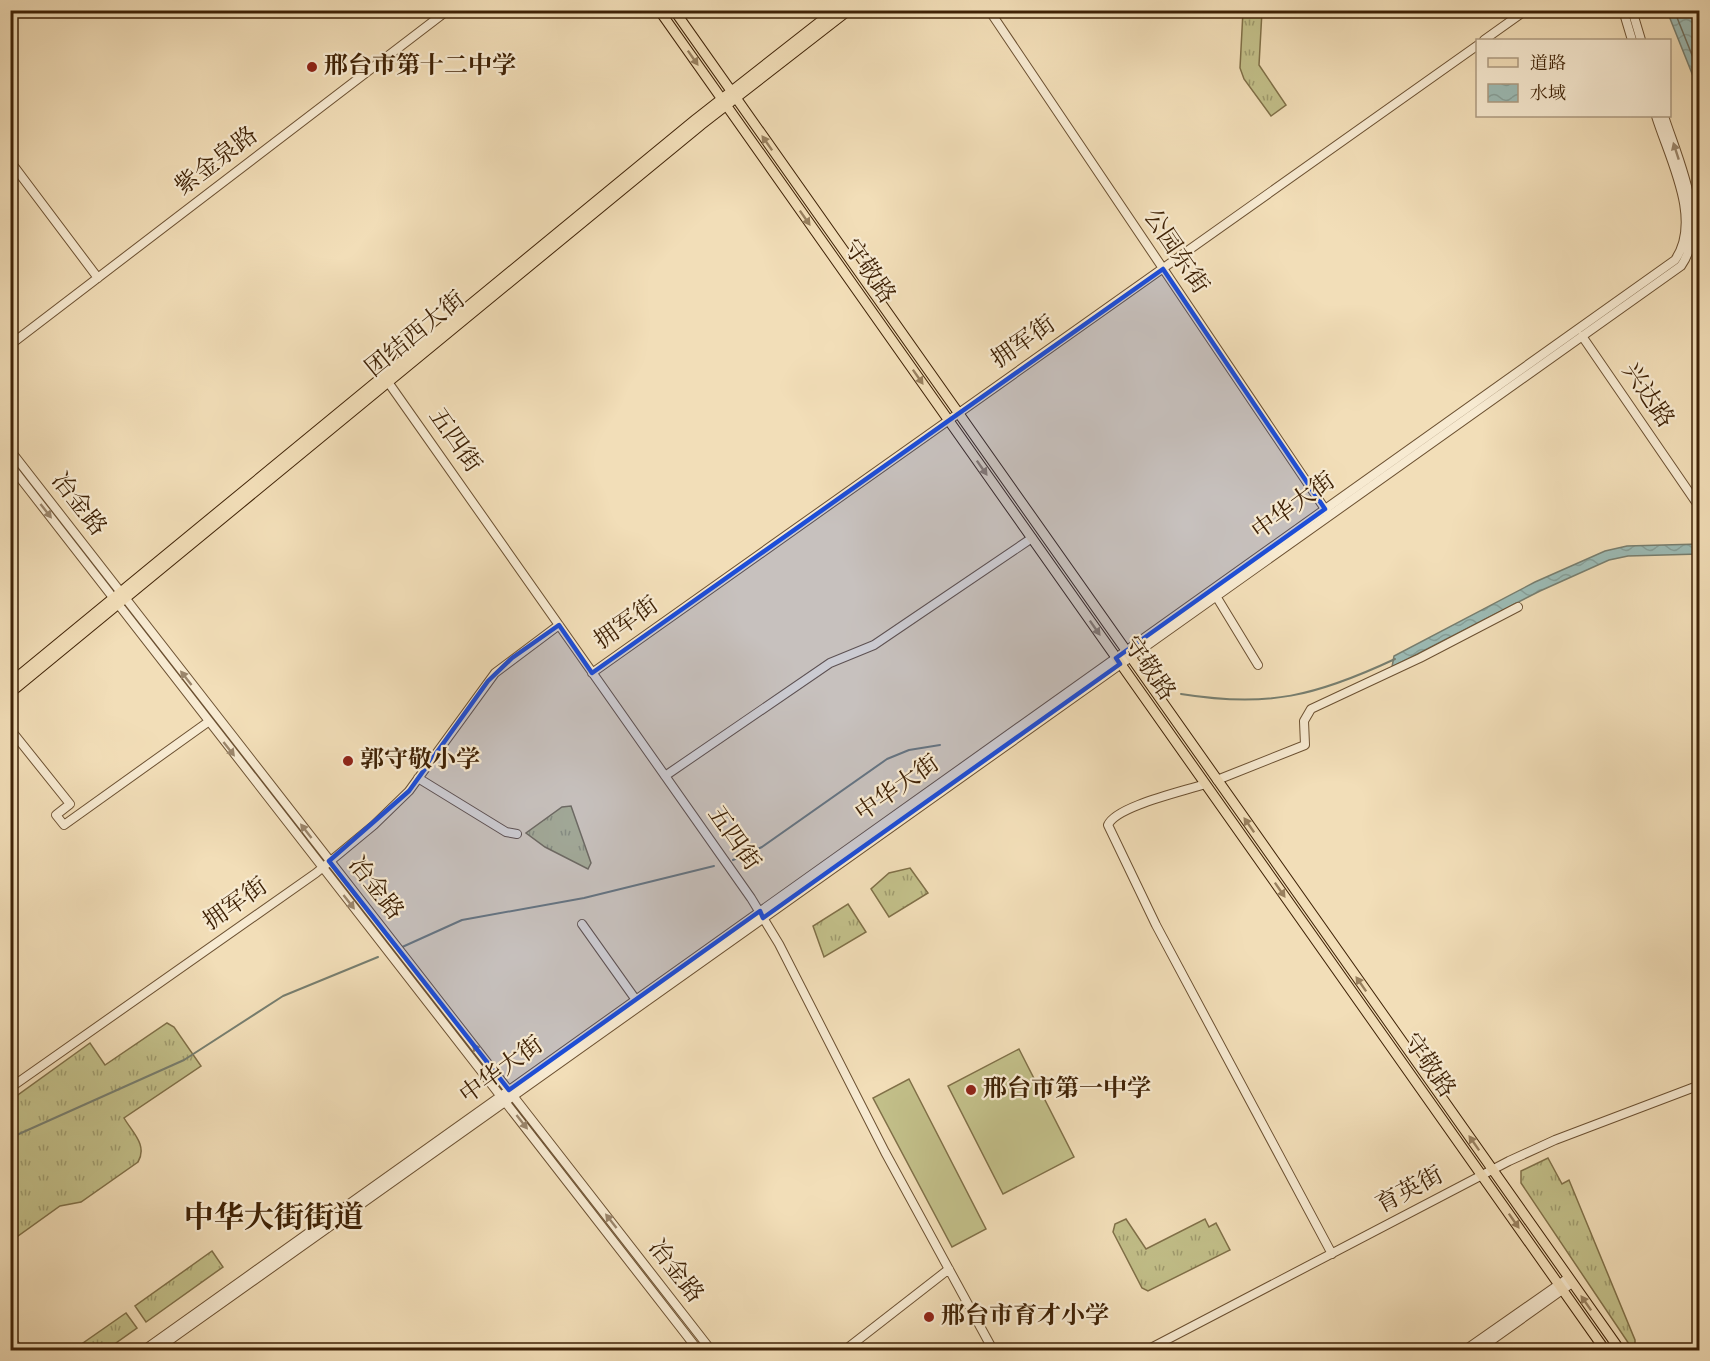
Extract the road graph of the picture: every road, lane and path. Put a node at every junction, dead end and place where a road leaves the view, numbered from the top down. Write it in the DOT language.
graph roads {
  1 [pos="448,10"];
  2 [pos="659,10"];
  3 [pos="674,10"];
  4 [pos="835,10"];
  5 [pos="849,10"];
  6 [pos="989,10"];
  7 [pos="1526,10"];
  8 [pos="1623,10"];
  9 [pos="1632,10"];
  10 [pos="1485,39"];
  11 [pos="1632,39"];
  12 [pos="1641,39"];
  13 [pos="1476,46"];
  14 [pos="733,94"];
  15 [pos="723,101"];
  16 [pos="1656,117"];
  17 [pos="1665,117"];
  18 [pos="10,161"];
  19 [pos="1678,263"];
  20 [pos="1163,269"];
  21 [pos="98,278"];
  22 [pos="1582,336"];
  23 [pos="10,345"];
  24 [pos="388,382"];
  25 [pos="958,414"];
  26 [pos="949,421"];
  27 [pos="10,450"];
  28 [pos="10,465"];
  29 [pos="1700,508"];
  30 [pos="1327,512"];
  31 [pos="1032,538"];
  32 [pos="1216,596"];
  33 [pos="119,598"];
  34 [pos="1518,607"];
  35 [pos="559,625"];
  36 [pos="1128,654"];
  37 [pos="1118,661"];
  38 [pos="1258,665"];
  39 [pos="592,673"];
  40 [pos="10,683"];
  41 [pos="10,693"];
  42 [pos="208,722"];
  43 [pos="10,729"];
  44 [pos="665,776"];
  45 [pos="418,778"];
  46 [pos="1217,780"];
  47 [pos="1205,784"];
  48 [pos="517,834"];
  49 [pos="329,861"];
  50 [pos="322,868"];
  51 [pos="761,914"];
  52 [pos="582,924"];
  53 [pos="636,1000"];
  54 [pos="1700,1085"];
  55 [pos="10,1088"];
  56 [pos="512,1093"];
  57 [pos="504,1099"];
  58 [pos="1492,1169"];
  59 [pos="1481,1175"];
  60 [pos="1332,1254"];
  61 [pos="949,1269"];
  62 [pos="1570,1281"];
  63 [pos="1561,1287"];
  64 [pos="10,1338"];
  65 [pos="20,1350"];
  66 [pos="144,1350"];
  67 [pos="156,1350"];
  68 [pos="698,1350"];
  69 [pos="711,1350"];
  70 [pos="845,1350"];
  71 [pos="993,1350"];
  72 [pos="1147,1350"];
  73 [pos="1465,1350"];
  74 [pos="1478,1350"];
  75 [pos="1605,1350"];
  76 [pos="1620,1350"];
  1 -- 21 [label="street, 紫金泉路"];
  2 -- 15 [label="main road, 守敬路, one-way"];
  3 -- 14 [label="main road, 守敬路"];
  4 -- 14 [label="main road, 团结西大街"];
  5 -- 14 [label="main road, 团结西大街"];
  6 -- 20 [label="street, 公园东街"];
  7 -- 10 [label="street"];
  8 -- 11 [label="street"];
  9 -- 12 [label="street"];
  13 -- 20 [label="street, 拥军街"];
  14 -- 15 [label="main road, 团结西大街"];
  25 -- 14 [label="main road, 守敬路, one-way"];
  15 -- 24 [label="main road, 团结西大街"];
  15 -- 26 [label="main road, 守敬路, one-way"];
  15 -- 33 [label="main road, 团结西大街"];
  16 -- 19 [label="street"];
  19 -- 17 [label="street, one-way"];
  18 -- 21 [label="street"];
  19 -- 22 [label="street, 中华大街"];
  19 -- 30 [label="street, 中华大街"];
  20 -- 25 [label="street, 拥军街"];
  20 -- 30 [label="street, 公园东街"];
  21 -- 23 [label="street, 紫金泉路"];
  22 -- 29 [label="street, 兴达路"];
  22 -- 30 [label="street, 中华大街"];
  24 -- 33 [label="main road, 团结西大街"];
  24 -- 35 [label="street, 五四街"];
  25 -- 26 [label="street, 拥军街"];
  25 -- 36 [label="main road, 守敬路"];
  26 -- 31 [label="main road, 守敬路, one-way"];
  26 -- 39 [label="street, 拥军街"];
  27 -- 33 [label="street, 冶金路"];
  28 -- 33 [label="street, 冶金路, one-way"];
  30 -- 32 [label="street, 中华大街"];
  30 -- 36 [label="street, 中华大街"];
  31 -- 37 [label="main road, 守敬路, one-way"];
  31 -- 44 [label="street"];
  32 -- 36 [label="street, 中华大街"];
  32 -- 38 [label="street"];
  33 -- 40 [label="main road, 团结西大街"];
  33 -- 41 [label="main road, 团结西大街"];
  33 -- 42 [label="street, 冶金路"];
  49 -- 33 [label="street, 冶金路, one-way"];
  34 -- 46 [label="street"];
  35 -- 39 [label="street, 五四街"];
  35 -- 45 [label="street, 拥军街"];
  36 -- 37 [label="street, 中华大街"];
  36 -- 46 [label="main road, 守敬路"];
  37 -- 47 [label="main road, 守敬路"];
  37 -- 51 [label="street, 中华大街"];
  39 -- 44 [label="street, 五四街"];
  42 -- 43 [label="street"];
  42 -- 50 [label="street, 冶金路, one-way"];
  44 -- 51 [label="street, 五四街"];
  45 -- 48 [label="street"];
  45 -- 49 [label="street, 拥军街"];
  58 -- 46 [label="main road, 守敬路, one-way"];
  47 -- 59 [label="main road, 守敬路, one-way"];
  47 -- 60 [label="street"];
  49 -- 50 [label="street, 拥军街"];
  56 -- 49 [label="street, 冶金路, one-way"];
  50 -- 55 [label="street, 拥军街"];
  50 -- 57 [label="street, 冶金路, one-way"];
  51 -- 53 [label="street, 中华大街"];
  51 -- 56 [label="street, 中华大街"];
  51 -- 61 [label="street, 五四街"];
  52 -- 53 [label="street"];
  53 -- 56 [label="street, 中华大街"];
  54 -- 58 [label="street, 育英街"];
  56 -- 57 [label="street, 中华大街"];
  69 -- 56 [label="street, 冶金路, one-way"];
  57 -- 66 [label="street, 中华大街"];
  57 -- 67 [label="street, 中华大街"];
  57 -- 68 [label="street, 冶金路, one-way"];
  58 -- 59 [label="street, 育英街"];
  58 -- 62 [label="main road, 守敬路"];
  59 -- 60 [label="street, 育英街"];
  59 -- 63 [label="main road, 守敬路, one-way"];
  60 -- 72 [label="street, 育英街"];
  61 -- 70 [label="street"];
  61 -- 71 [label="street, 五四街"];
  62 -- 63 [label="street"];
  76 -- 62 [label="main road, 守敬路, one-way"];
  63 -- 73 [label="street"];
  63 -- 74 [label="street"];
  63 -- 75 [label="main road, 守敬路"];
  64 -- 65 [label="street"];
}
